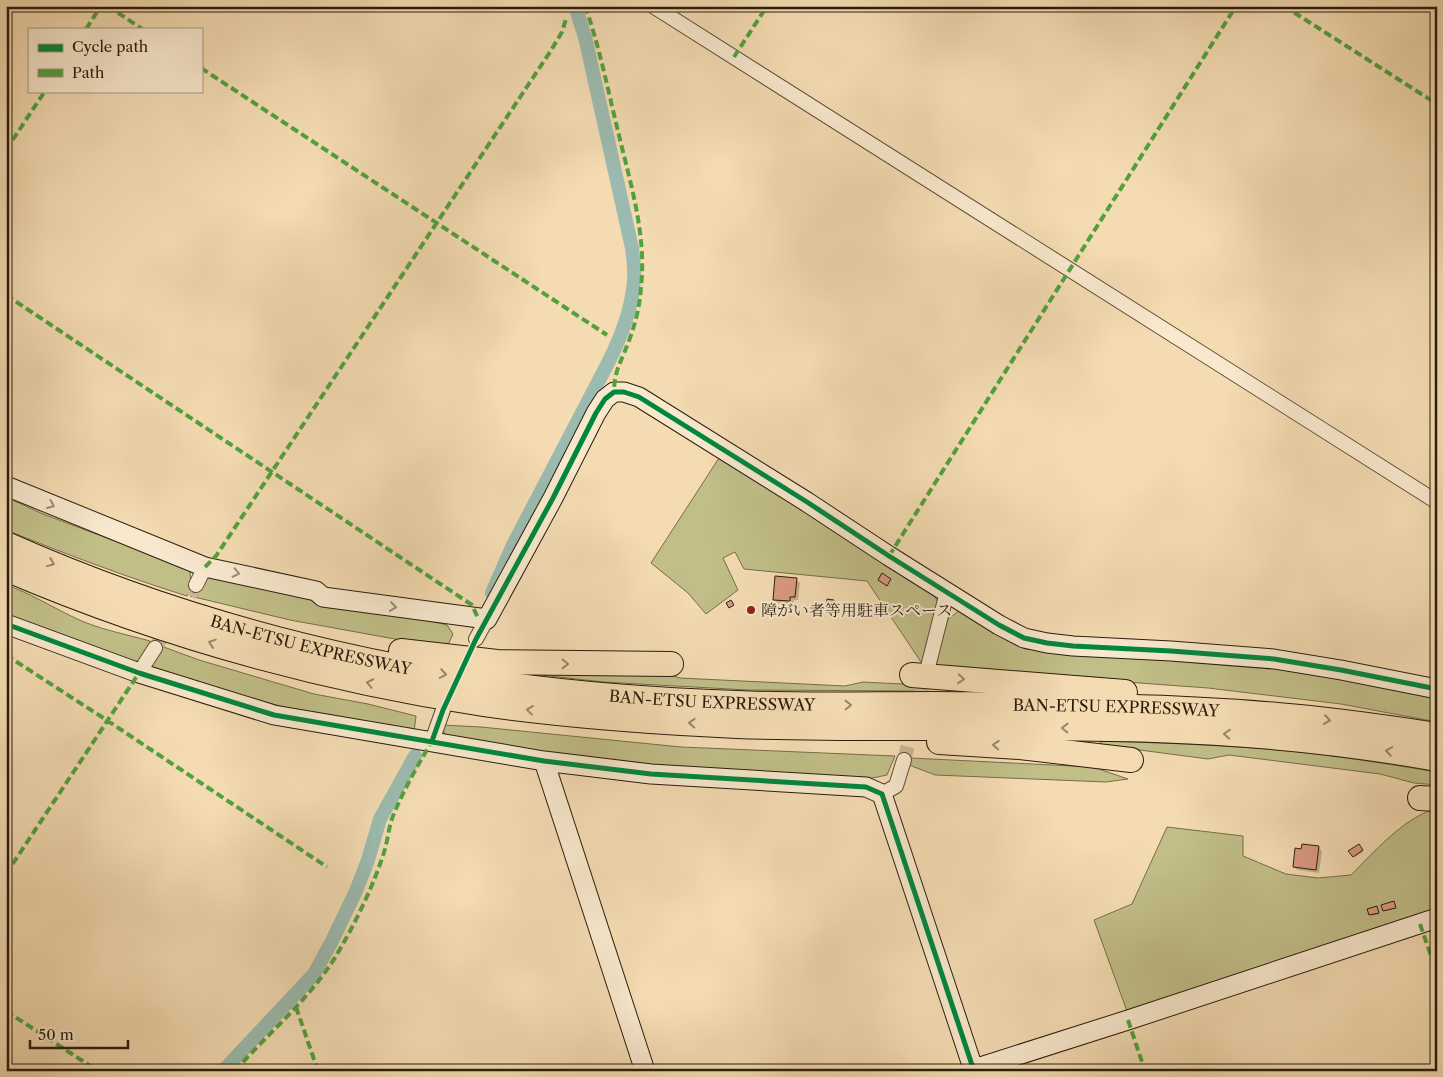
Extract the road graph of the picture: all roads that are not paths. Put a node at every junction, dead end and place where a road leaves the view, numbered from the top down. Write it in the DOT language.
graph roads {
  1 [pos="653,6"];
  2 [pos="6,486"];
  3 [pos="1437,502"];
  4 [pos="6,544"];
  5 [pos="204,567"];
  6 [pos="6,569"];
  7 [pos="196,585"];
  8 [pos="947,592"];
  9 [pos="138,596"];
  10 [pos="488,619"];
  11 [pos="6,624"];
  12 [pos="476,639"];
  13 [pos="155,648"];
  14 [pos="671,664"];
  15 [pos="920,671"];
  16 [pos="139,672"];
  17 [pos="1437,689"];
  18 [pos="443,710"];
  19 [pos="1278,715"];
  20 [pos="741,726"];
  21 [pos="1437,735"];
  22 [pos="432,741"];
  23 [pos="1437,759"];
  24 [pos="904,760"];
  25 [pos="1131,760"];
  26 [pos="544,761"];
  27 [pos="882,794"];
  28 [pos="1437,918"];
  29 [pos="974,1070"];
  30 [pos="646,1071"];
  1 -- 3 [label="street"];
  2 -- 5 [label="street, one-way"];
  4 -- 9 [label="highway, BAN-ETSU EXPRESSWAY, one-way"];
  5 -- 7 [label="street"];
  5 -- 10 [label="street, one-way"];
  20 -- 6 [label="highway, BAN-ETSU EXPRESSWAY, one-way"];
  8 -- 10 [label="street"];
  8 -- 15 [label="street"];
  8 -- 17 [label="street"];
  9 -- 14 [label="highway, one-way"];
  9 -- 19 [label="highway, BAN-ETSU EXPRESSWAY, one-way"];
  10 -- 12 [label="street"];
  11 -- 16 [label="street"];
  13 -- 16 [label="street"];
  15 -- 19 [label="highway, one-way"];
  16 -- 22 [label="street"];
  18 -- 22 [label="street"];
  19 -- 21 [label="highway, BAN-ETSU EXPRESSWAY, one-way"];
  23 -- 20 [label="highway, BAN-ETSU EXPRESSWAY, one-way"];
  25 -- 20 [label="highway, one-way"];
  22 -- 26 [label="street"];
  24 -- 27 [label="street"];
  26 -- 27 [label="street"];
  26 -- 30 [label="street"];
  27 -- 29 [label="street"];
  28 -- 29 [label="street"];
}
